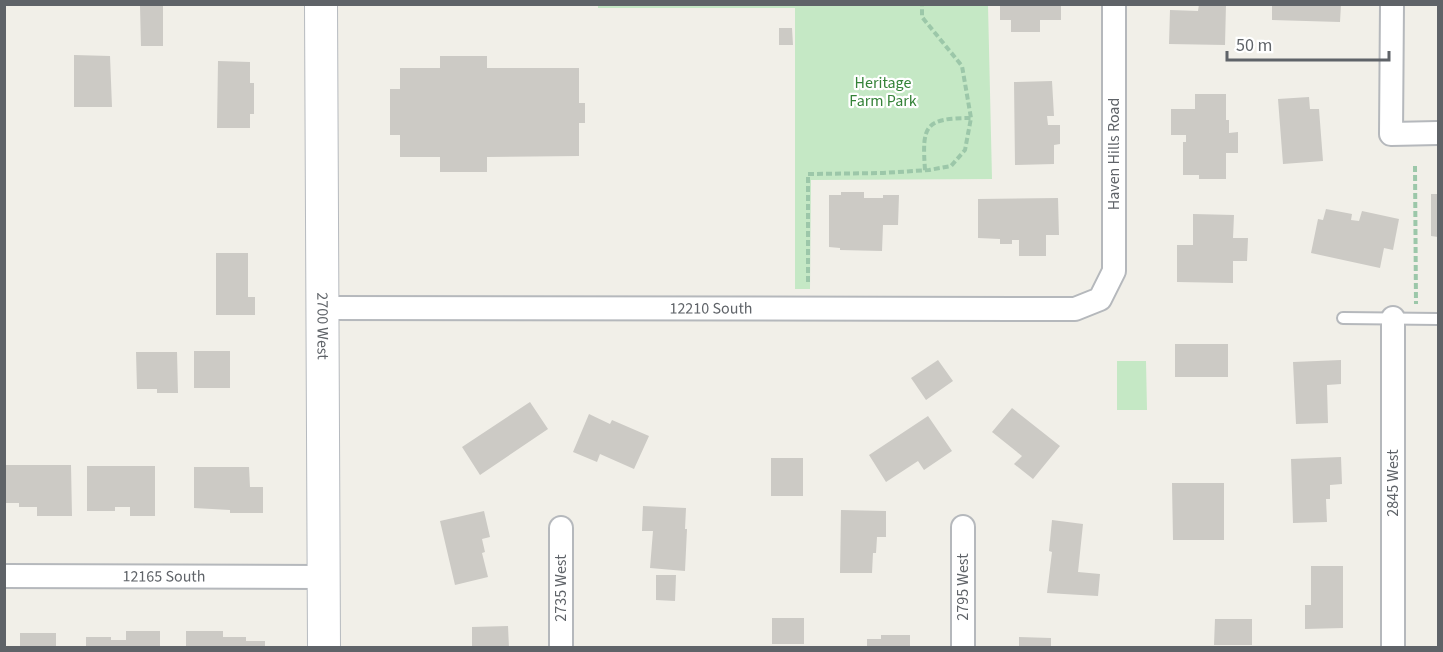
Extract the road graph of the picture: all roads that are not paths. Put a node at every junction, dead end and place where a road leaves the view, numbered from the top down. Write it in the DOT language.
graph roads {
  1 [pos="321,4"];
  2 [pos="1114,4"];
  3 [pos="1392,4"];
  4 [pos="1438,133"];
  5 [pos="1100,299"];
  6 [pos="322,308"];
  7 [pos="1342,318"];
  8 [pos="1393,318"];
  9 [pos="1438,319"];
  10 [pos="963,527"];
  11 [pos="561,528"];
  12 [pos="4,576"];
  13 [pos="323,577"];
  14 [pos="324,648"];
  15 [pos="561,648"];
  16 [pos="963,648"];
  17 [pos="1393,648"];
  1 -- 6 [label="main road, 2700 West"];
  2 -- 5 [label="street, Haven Hills Road"];
  3 -- 4 [label="street"];
  5 -- 6 [label="street, 12210 South"];
  6 -- 13 [label="main road, 2700 West"];
  7 -- 8 [label="lane"];
  8 -- 9 [label="lane"];
  8 -- 17 [label="street, 2845 West"];
  10 -- 16 [label="street, 2795 West"];
  11 -- 15 [label="street, 2735 West"];
  12 -- 13 [label="street, 12165 South"];
  13 -- 14 [label="main road, 2700 West"];
}
